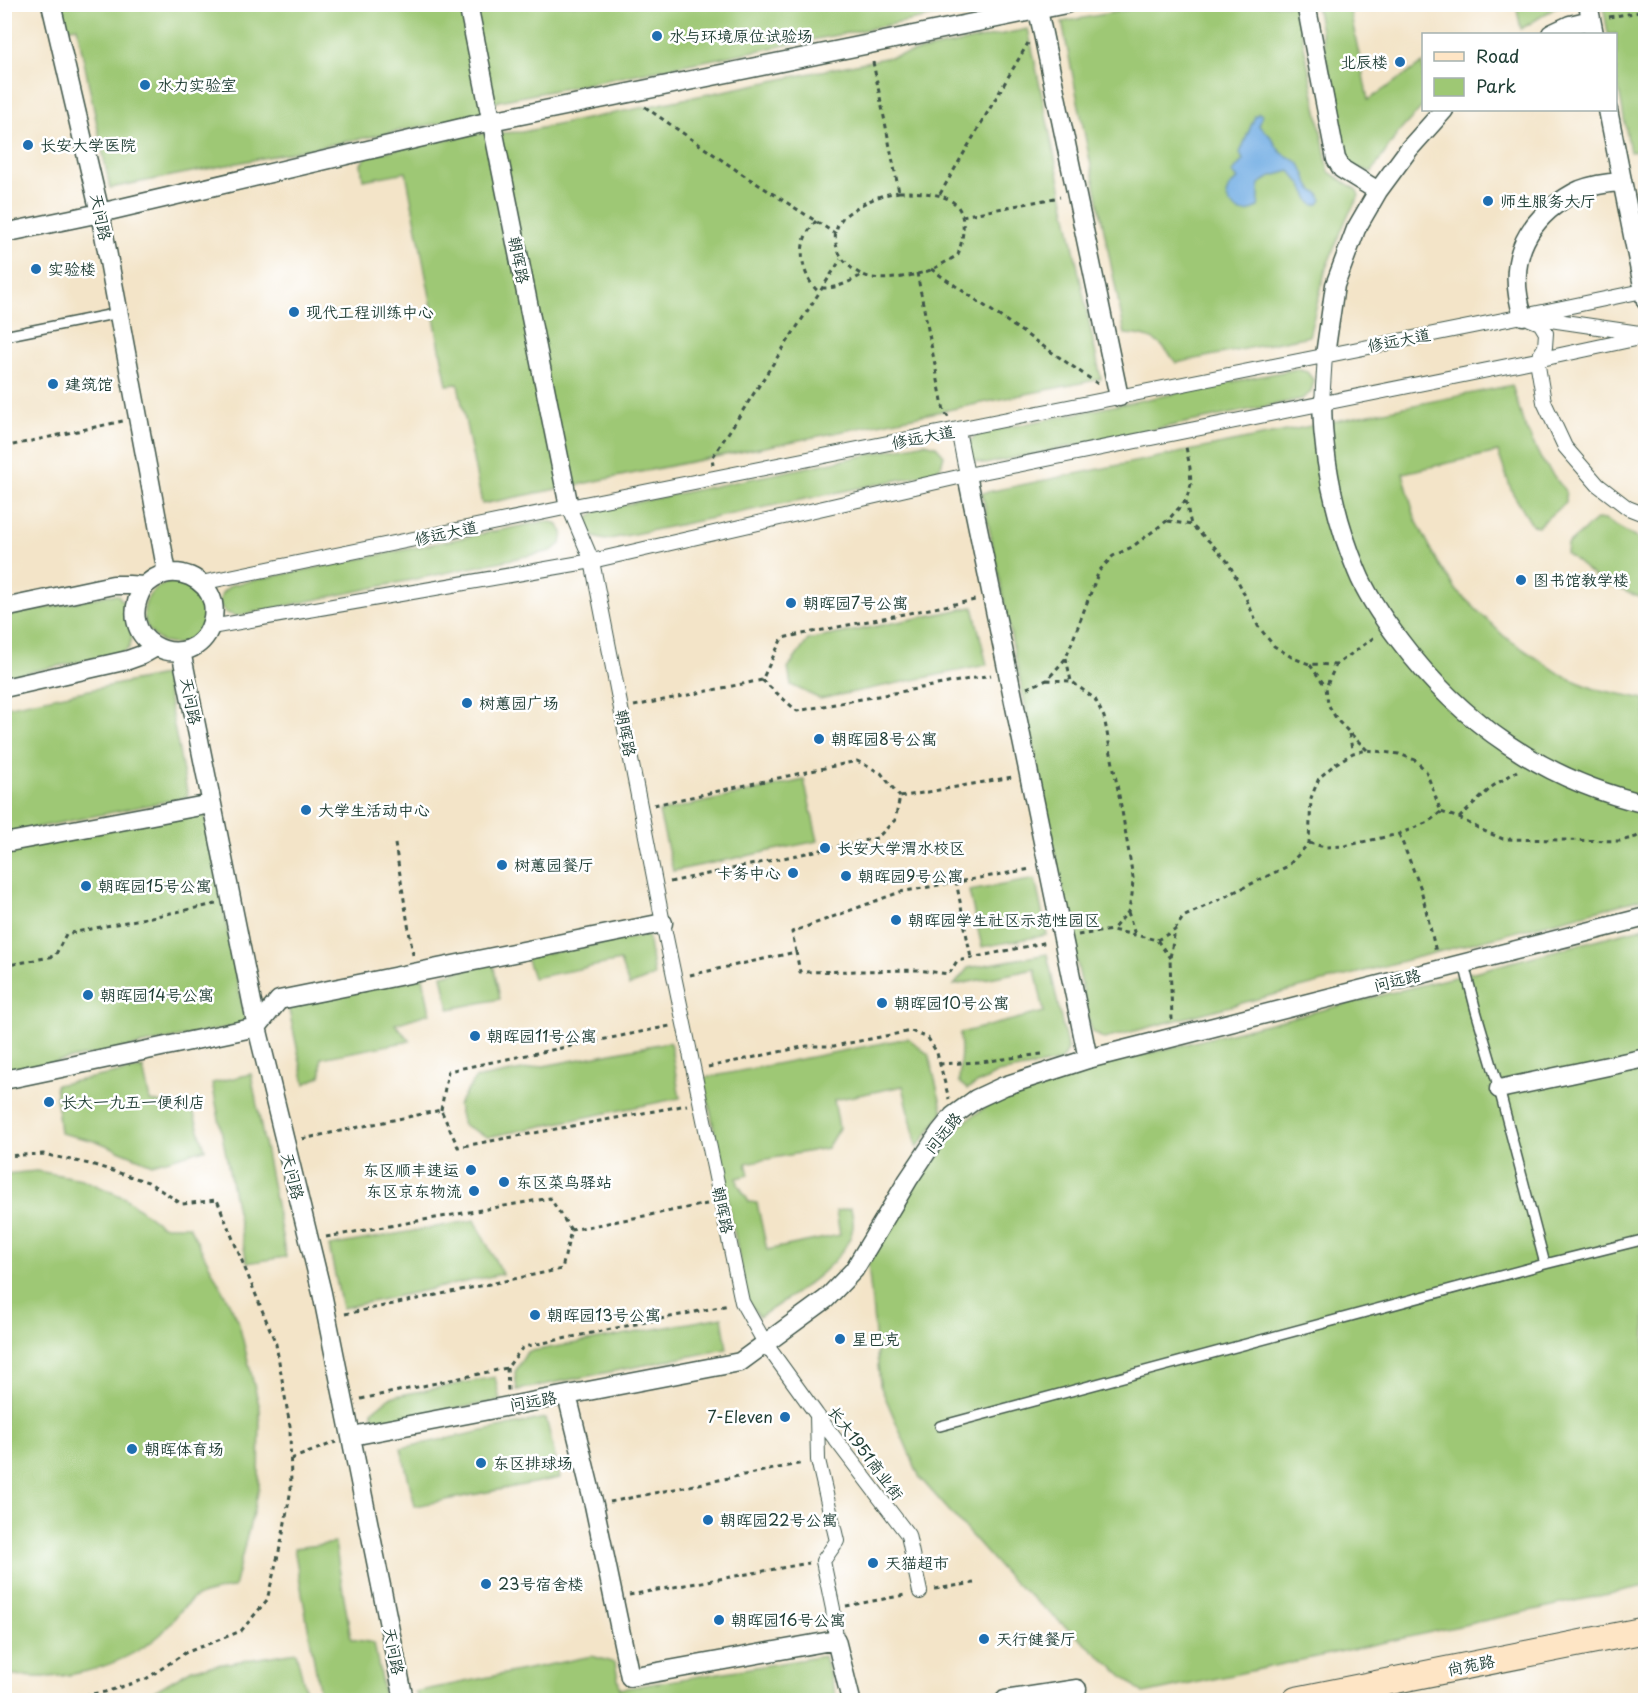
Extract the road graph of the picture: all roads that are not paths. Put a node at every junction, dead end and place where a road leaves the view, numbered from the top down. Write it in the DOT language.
graph roads {
  1 [pos="51,4"];
  2 [pos="468,4"];
  3 [pos="1066,4"];
  4 [pos="1305,4"];
  5 [pos="1038,10"];
  6 [pos="1591,20"];
  7 [pos="1553,33"];
  8 [pos="1443,111"];
  9 [pos="1608,111"];
  10 [pos="491,121"];
  11 [pos="1621,182"];
  12 [pos="1378,191"];
  13 [pos="100,213"];
  14 [pos="4,233"];
  15 [pos="1644,296"];
  16 [pos="119,313"];
  17 [pos="1522,316"];
  18 [pos="4,336"];
  19 [pos="1646,336"];
  20 [pos="1325,355"];
  21 [pos="1537,360"];
  22 [pos="1119,397"];
  23 [pos="1322,403"];
  24 [pos="958,429"];
  25 [pos="967,475"];
  26 [pos="569,507"];
  27 [pos="1646,515"];
  28 [pos="592,561"];
  29 [pos="167,573"];
  30 [pos="201,583"];
  31 [pos="144,586"];
  32 [pos="4,608"];
  33 [pos="211,627"];
  34 [pos="156,647"];
  35 [pos="181,651"];
  36 [pos="4,688"];
  37 [pos="211,804"];
  38 [pos="1646,804"];
  39 [pos="4,843"];
  40 [pos="1646,916"];
  41 [pos="663,923"];
  42 [pos="1464,964"];
  43 [pos="257,1028"];
  44 [pos="1646,1058"];
  45 [pos="1088,1059"];
  46 [pos="4,1080"];
  47 [pos="1499,1089"];
  48 [pos="1646,1239"];
  49 [pos="1545,1264"];
  50 [pos="765,1343"];
  51 [pos="567,1395"];
  52 [pos="817,1415"];
  53 [pos="940,1426"];
  54 [pos="352,1436"];
  55 [pos="920,1592"];
  56 [pos="1646,1629"];
  57 [pos="836,1640"];
  58 [pos="1646,1647"];
  59 [pos="1077,1689"];
  60 [pos="404,1701"];
  61 [pos="851,1701"];
  62 [pos="1005,1701"];
  63 [pos="1296,1701"];
  64 [pos="1384,1701"];
  1 -- 13 [label="street, 天问路"];
  2 -- 10 [label="street, 朝晖路"];
  3 -- 5 [label="street"];
  4 -- 12 [label="street"];
  5 -- 10 [label="street"];
  5 -- 22 [label="street"];
  6 -- 7 [label="street"];
  8 -- 12 [label="street"];
  9 -- 11 [label="street"];
  10 -- 13 [label="street"];
  10 -- 26 [label="street, 朝晖路"];
  11 -- 15 [label="street"];
  11 -- 17 [label="street"];
  12 -- 20 [label="street"];
  13 -- 14 [label="street"];
  13 -- 16 [label="street, 天问路"];
  15 -- 17 [label="street"];
  16 -- 18 [label="lane"];
  16 -- 29 [label="street, 天问路"];
  17 -- 19 [label="street, 修远大道"];
  17 -- 20 [label="street, 修远大道"];
  17 -- 21 [label="street"];
  19 -- 21 [label="street, 修远大道"];
  20 -- 22 [label="street, 修远大道"];
  20 -- 23 [label="street"];
  21 -- 23 [label="street, 修远大道"];
  21 -- 27 [label="street"];
  22 -- 24 [label="street, 修远大道"];
  23 -- 25 [label="street, 修远大道"];
  23 -- 38 [label="street"];
  24 -- 25 [label="street"];
  24 -- 26 [label="street, 修远大道"];
  25 -- 28 [label="street, 修远大道"];
  25 -- 45 [label="street"];
  26 -- 28 [label="street, 朝晖路"];
  26 -- 30 [label="street, 修远大道"];
  28 -- 33 [label="street, 修远大道"];
  28 -- 41 [label="street, 朝晖路"];
  29 -- 30 [label="street"];
  29 -- 31 [label="street"];
  30 -- 33 [label="street"];
  31 -- 32 [label="street"];
  31 -- 34 [label="street"];
  33 -- 35 [label="street"];
  34 -- 35 [label="street"];
  34 -- 36 [label="street"];
  35 -- 37 [label="street, 天问路"];
  37 -- 39 [label="street"];
  37 -- 43 [label="street, 天问路"];
  40 -- 42 [label="street, 问远路"];
  41 -- 43 [label="street"];
  41 -- 50 [label="street, 朝晖路"];
  42 -- 45 [label="street, 问远路"];
  42 -- 47 [label="lane"];
  43 -- 46 [label="street"];
  43 -- 54 [label="street, 天问路"];
  44 -- 47 [label="street"];
  45 -- 50 [label="street, 问远路"];
  47 -- 49 [label="lane"];
  48 -- 49 [label="lane"];
  49 -- 53 [label="lane"];
  50 -- 51 [label="street, 问远路"];
  50 -- 52 [label="street, 长大1951商业街"];
  51 -- 54 [label="street, 问远路"];
  51 -- 57 [label="street"];
  52 -- 55 [label="street, 长大1951商业街"];
  52 -- 57 [label="street"];
  54 -- 60 [label="street, 天问路"];
  56 -- 63 [label="main road, 尚苑路"];
  57 -- 61 [label="street"];
  58 -- 64 [label="main road, 尚苑路"];
  59 -- 62 [label="street"];
}
